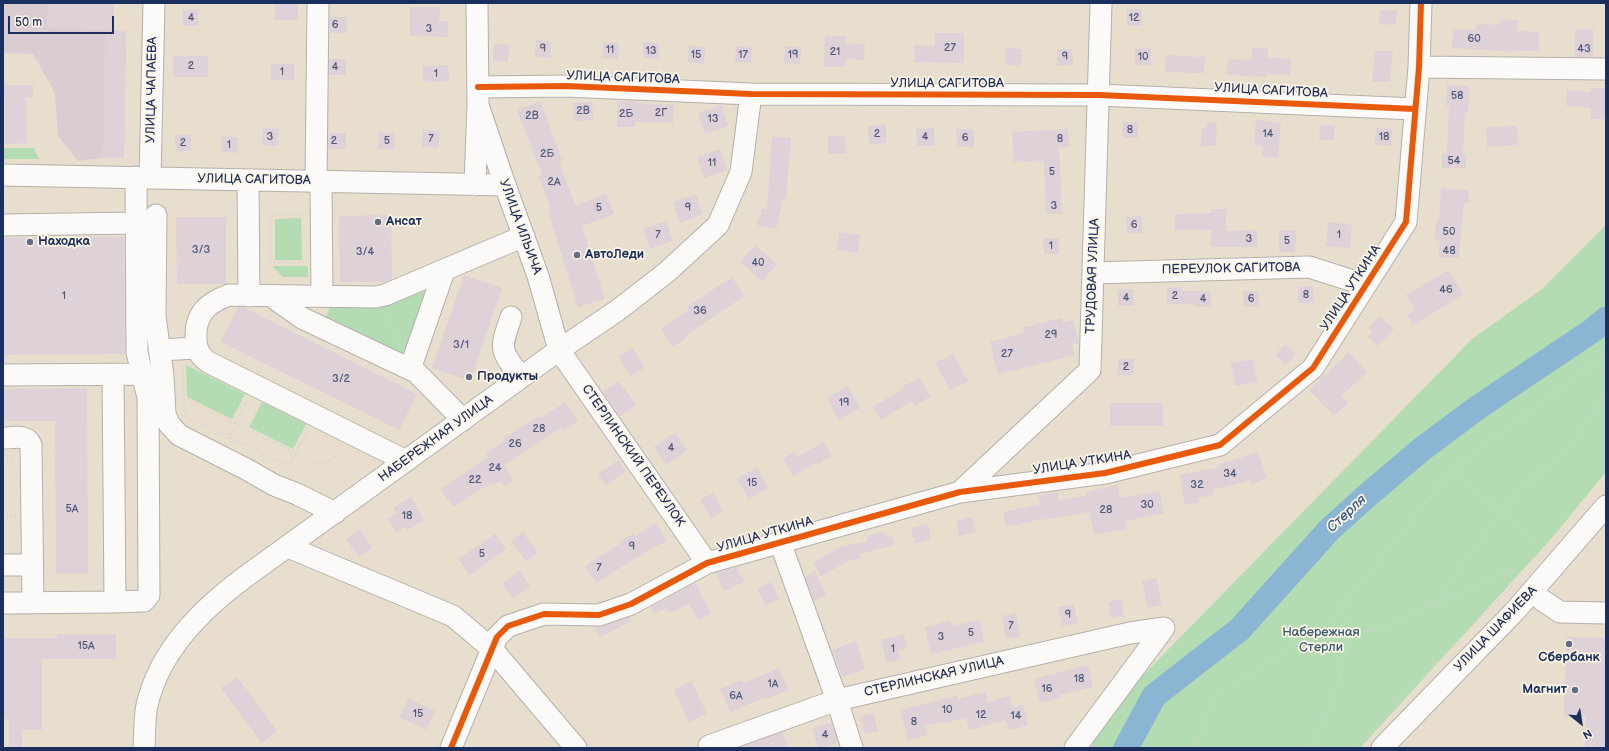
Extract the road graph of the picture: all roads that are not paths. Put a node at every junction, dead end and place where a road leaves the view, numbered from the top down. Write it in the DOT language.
graph roads {
  1 [pos="154,3"];
  2 [pos="318,3"];
  3 [pos="477,3"];
  4 [pos="1102,3"];
  5 [pos="1421,3"];
  6 [pos="1419,67"];
  7 [pos="1606,69"];
  8 [pos="751,94"];
  9 [pos="1099,95"];
  10 [pos="478,96"];
  11 [pos="1416,109"];
  12 [pos="3,175"];
  13 [pos="143,178"];
  14 [pos="248,180"];
  15 [pos="318,181"];
  16 [pos="504,185"];
  17 [pos="475,186"];
  18 [pos="156,215"];
  19 [pos="136,223"];
  20 [pos="3,225"];
  21 [pos="524,236"];
  22 [pos="444,271"];
  23 [pos="1093,273"];
  24 [pos="1366,284"];
  25 [pos="249,296"];
  26 [pos="271,296"];
  27 [pos="322,296"];
  28 [pos="512,317"];
  29 [pos="190,348"];
  30 [pos="159,350"];
  31 [pos="559,350"];
  32 [pos="410,368"];
  33 [pos="113,374"];
  34 [pos="142,374"];
  35 [pos="3,375"];
  36 [pos="521,377"];
  37 [pos="463,420"];
  38 [pos="3,438"];
  39 [pos="406,461"];
  40 [pos="960,492"];
  41 [pos="1606,506"];
  42 [pos="334,513"];
  43 [pos="780,542"];
  44 [pos="288,546"];
  45 [pos="707,563"];
  46 [pos="3,565"];
  47 [pos="32,565"];
  48 [pos="1542,600"];
  49 [pos="115,602"];
  50 [pos="3,603"];
  51 [pos="33,603"];
  52 [pos="1606,613"];
  53 [pos="453,616"];
  54 [pos="508,626"];
  55 [pos="492,649"];
  56 [pos="837,700"];
  57 [pos="709,746"];
  58 [pos="144,748"];
  59 [pos="451,748"];
  60 [pos="576,748"];
  61 [pos="852,748"];
  62 [pos="1075,748"];
  63 [pos="1382,748"];
  1 -- 13 [label="street, УЛИЦА ЧАПАЕВА"];
  2 -- 15 [label="street"];
  3 -- 10 [label="street, УЛИЦА ИЛЬИЧА"];
  4 -- 9 [label="street, ТРУДОВАЯ УЛИЦА"];
  5 -- 6 [label="street, УЛИЦА УТКИНА"];
  6 -- 7 [label="street"];
  6 -- 11 [label="street, УЛИЦА УТКИНА"];
  8 -- 9 [label="street, УЛИЦА САГИТОВА"];
  8 -- 10 [label="street, УЛИЦА САГИТОВА"];
  8 -- 31 [label="street, НАБЕРЕЖНАЯ УЛИЦА"];
  9 -- 11 [label="street, УЛИЦА САГИТОВА"];
  9 -- 23 [label="street, ТРУДОВАЯ УЛИЦА"];
  10 -- 16 [label="street, УЛИЦА ИЛЬИЧА"];
  10 -- 17 [label="street, УЛИЦА ИЛЬИЧА"];
  11 -- 24 [label="street, УЛИЦА УТКИНА"];
  12 -- 13 [label="street, УЛИЦА САГИТОВА"];
  13 -- 14 [label="street, УЛИЦА САГИТОВА"];
  13 -- 19 [label="street, УЛИЦА ЧАПАЕВА"];
  14 -- 15 [label="street, УЛИЦА САГИТОВА"];
  14 -- 25 [label="street"];
  15 -- 17 [label="street, УЛИЦА САГИТОВА"];
  15 -- 27 [label="street"];
  16 -- 17 [label="street, УЛИЦА САГИТОВА"];
  16 -- 21 [label="street, УЛИЦА ИЛЬИЧА"];
  18 -- 30 [label="street"];
  19 -- 20 [label="street"];
  19 -- 34 [label="street, УЛИЦА ЧАПАЕВА"];
  21 -- 22 [label="street"];
  21 -- 31 [label="street, УЛИЦА ИЛЬИЧА"];
  22 -- 27 [label="street"];
  22 -- 32 [label="street"];
  23 -- 24 [label="street, ПЕРЕУЛОК САГИТОВА"];
  23 -- 40 [label="street, ТРУДОВАЯ УЛИЦА"];
  24 -- 40 [label="street, УЛИЦА УТКИНА"];
  25 -- 26 [label="street"];
  25 -- 29 [label="street"];
  26 -- 27 [label="street"];
  26 -- 32 [label="street"];
  28 -- 36 [label="street"];
  29 -- 30 [label="street"];
  29 -- 39 [label="street"];
  30 -- 42 [label="street"];
  31 -- 36 [label="street, НАБЕРЕЖНАЯ УЛИЦА"];
  31 -- 45 [label="street, СТЕРЛИНСКИЙ ПЕРЕУЛОК"];
  32 -- 37 [label="street"];
  33 -- 34 [label="street"];
  33 -- 35 [label="street"];
  33 -- 49 [label="street"];
  34 -- 49 [label="street, УЛИЦА ЧАПАЕВА"];
  36 -- 37 [label="street, НАБЕРЕЖНАЯ УЛИЦА"];
  37 -- 39 [label="street, НАБЕРЕЖНАЯ УЛИЦА"];
  38 -- 47 [label="street"];
  39 -- 42 [label="street, НАБЕРЕЖНАЯ УЛИЦА"];
  40 -- 43 [label="street, УЛИЦА УТКИНА"];
  41 -- 63 [label="street, УЛИЦА ШАФИЕВА"];
  42 -- 44 [label="street, НАБЕРЕЖНАЯ УЛИЦА"];
  43 -- 45 [label="street, УЛИЦА УТКИНА"];
  43 -- 56 [label="street"];
  44 -- 53 [label="street"];
  44 -- 58 [label="street, НАБЕРЕЖНАЯ УЛИЦА"];
  45 -- 54 [label="street, УЛИЦА УТКИНА"];
  46 -- 47 [label="street"];
  47 -- 51 [label="street"];
  48 -- 52 [label="street"];
  49 -- 51 [label="street, УЛИЦА ЧАПАЕВА"];
  50 -- 51 [label="street, УЛИЦА ЧАПАЕВА"];
  53 -- 54 [label="street"];
  53 -- 55 [label="street"];
  54 -- 55 [label="street"];
  55 -- 59 [label="street"];
  55 -- 60 [label="street"];
  56 -- 57 [label="street, СТЕРЛИНСКАЯ УЛИЦА"];
  56 -- 61 [label="street"];
  56 -- 62 [label="street, СТЕРЛИНСКАЯ УЛИЦА"];
}
